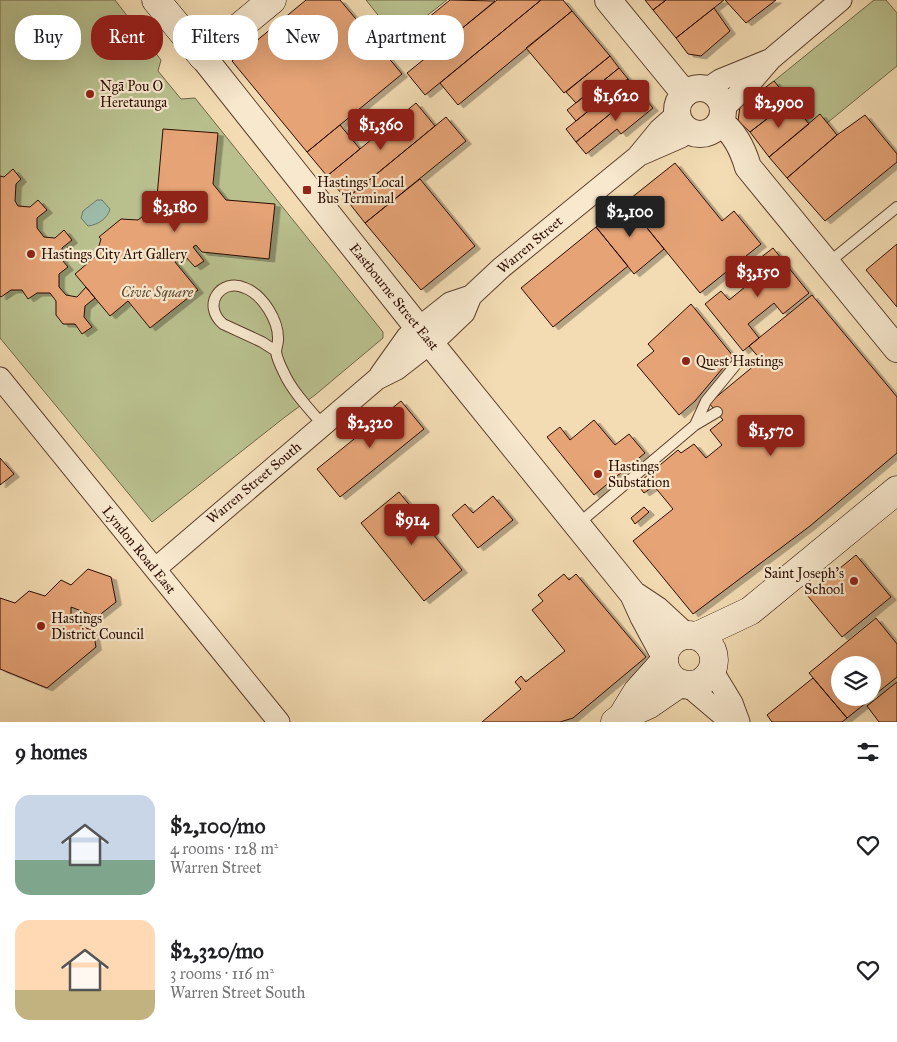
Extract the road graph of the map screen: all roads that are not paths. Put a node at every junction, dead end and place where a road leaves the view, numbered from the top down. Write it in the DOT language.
graph roads {
  1 [pos="156,0"];
  2 [pos="272,0"];
  3 [pos="608,0"];
  4 [pos="842,0"];
  5 [pos="254,15"];
  6 [pos="173,21"];
  7 [pos="205,60"];
  8 [pos="701,114"];
  9 [pos="897,207"];
  10 [pos="828,263"];
  11 [pos="425,336"];
  12 [pos="897,349"];
  13 [pos="276,351"];
  14 [pos="738,362"];
  15 [pos="0,378"];
  16 [pos="377,379"];
  17 [pos="717,412"];
  18 [pos="323,425"];
  19 [pos="695,425"];
  20 [pos="897,490"];
  21 [pos="577,525"];
  22 [pos="154,569"];
  23 [pos="633,594"];
  24 [pos="750,611"];
  25 [pos="691,636"];
  26 [pos="713,665"];
  27 [pos="674,671"];
  28 [pos="619,719"];
  29 [pos="278,722"];
  30 [pos="735,722"];
  31 [pos="739,722"];
  1 -- 6 [label="main road, Eastbourne Street East"];
  2 -- 5 [label="main road"];
  3 -- 8 [label="street"];
  4 -- 8 [label="street, Warren Street"];
  7 -- 11 [label="street, Eastbourne Street East"];
  8 -- 10 [label="street"];
  8 -- 11 [label="street, Warren Street"];
  9 -- 10 [label="lane"];
  10 -- 12 [label="street"];
  11 -- 16 [label="street, Warren Street"];
  11 -- 21 [label="street, Eastbourne Street East"];
  13 -- 13 [label="lane"];
  13 -- 18 [label="lane"];
  14 -- 19 [label="lane"];
  15 -- 22 [label="street, Lyndon Road East"];
  16 -- 18 [label="street, Warren Street South"];
  17 -- 19 [label="lane"];
  18 -- 22 [label="street, Warren Street South"];
  19 -- 21 [label="lane"];
  20 -- 24 [label="main road"];
  21 -- 23 [label="street, Eastbourne Street East"];
  22 -- 29 [label="street, Lyndon Road East"];
  23 -- 25 [label="street, Eastbourne Street East"];
  23 -- 27 [label="street, Eastbourne Street East"];
  24 -- 25 [label="main road"];
  24 -- 26 [label="main road"];
  25 -- 26 [label="main road"];
  25 -- 27 [label="main road"];
  26 -- 27 [label="main road"];
  26 -- 31 [label="street"];
  27 -- 28 [label="main road"];
  27 -- 30 [label="street, Eastbourne Street East"];
}
